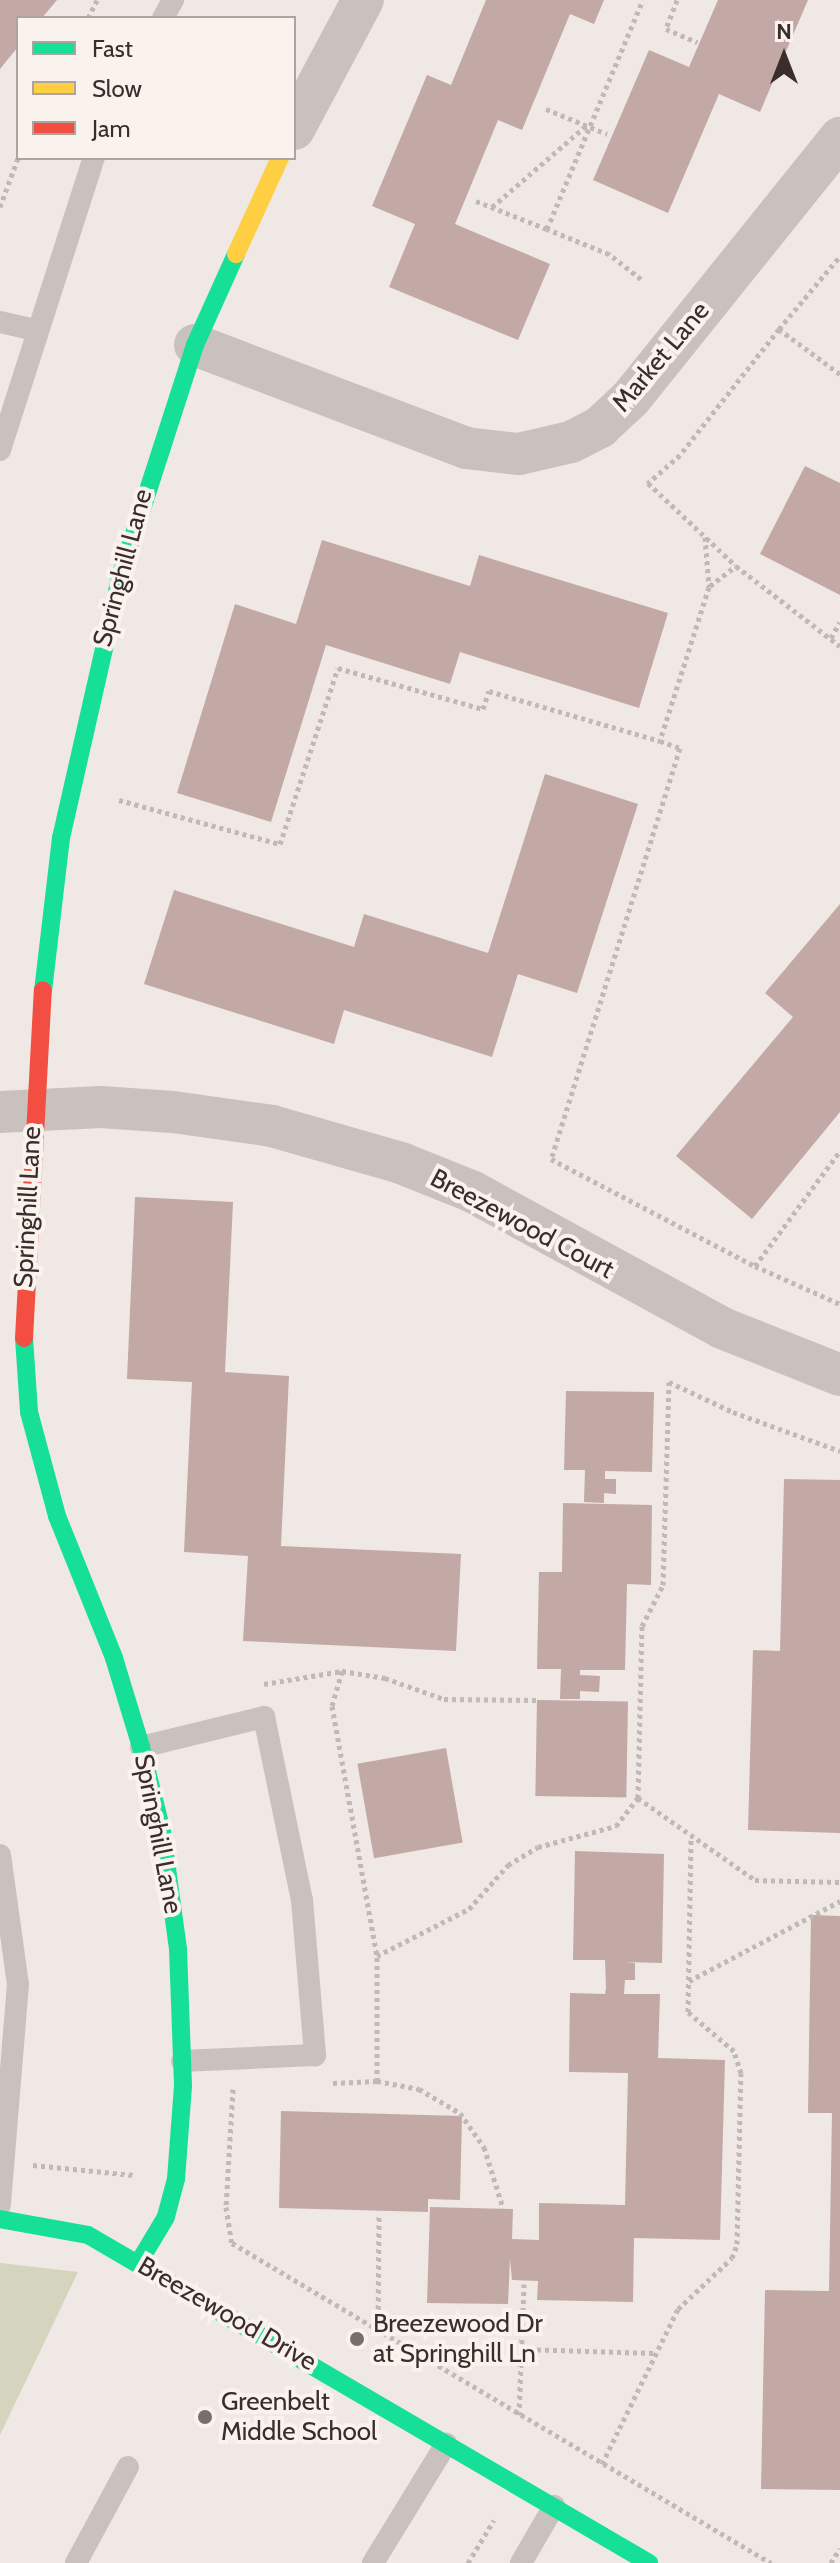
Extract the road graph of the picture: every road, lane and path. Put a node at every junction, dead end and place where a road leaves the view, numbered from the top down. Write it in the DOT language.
graph roads {
  1 [pos="643,0"];
  2 [pos="677,0"];
  3 [pos="355,3"];
  4 [pos="697,42"];
  5 [pos="546,109"];
  6 [pos="296,125"];
  7 [pos="588,126"];
  8 [pos="607,134"];
  9 [pos="840,138"];
  10 [pos="17,160"];
  11 [pos="93,160"];
  12 [pos="279,160"];
  13 [pos="476,201"];
  14 [pos="0,207"];
  15 [pos="492,207"];
  16 [pos="547,229"];
  17 [pos="840,256"];
  18 [pos="641,279"];
  19 [pos="0,322"];
  20 [pos="779,329"];
  21 [pos="36,330"];
  22 [pos="195,345"];
  23 [pos="840,374"];
  24 [pos="0,450"];
  25 [pos="705,537"];
  26 [pos="736,566"];
  27 [pos="709,587"];
  28 [pos="840,622"];
  29 [pos="831,638"];
  30 [pos="840,646"];
  31 [pos="660,741"];
  32 [pos="119,800"];
  33 [pos="16,1113"];
  34 [pos="840,1151"];
  35 [pos="755,1266"];
  36 [pos="840,1304"];
  37 [pos="840,1375"];
  38 [pos="840,1451"];
  39 [pos="342,1671"];
  40 [pos="259,1685"];
  41 [pos="537,1700"];
  42 [pos="141,1747"];
  43 [pos="638,1798"];
  44 [pos="691,1836"];
  45 [pos="0,1855"];
  46 [pos="840,1882"];
  47 [pos="840,1901"];
  48 [pos="377,1956"];
  49 [pos="688,1982"];
  50 [pos="182,2061"];
  51 [pos="377,2081"];
  52 [pos="329,2083"];
  53 [pos="6,2086"];
  54 [pos="249,2086"];
  55 [pos="4,2162"];
  56 [pos="176,2179"];
  57 [pos="228,2184"];
  58 [pos="0,2205"];
  59 [pos="503,2208"];
  60 [pos="379,2216"];
  61 [pos="0,2219"];
  62 [pos="139,2262"];
  63 [pos="524,2284"];
  64 [pos="378,2333"];
  65 [pos="521,2349"];
  66 [pos="654,2353"];
  67 [pos="519,2415"];
  68 [pos="446,2444"];
  69 [pos="602,2464"];
  70 [pos="128,2467"];
  71 [pos="554,2506"];
  72 [pos="840,2548"];
  73 [pos="76,2563"];
  74 [pos="373,2563"];
  75 [pos="521,2563"];
  76 [pos="649,2563"];
  77 [pos="771,2563"];
  78 [pos="831,2563"];
  1 -- 7 [label="path"];
  2 -- 4 [label="path"];
  3 -- 6 [label="street"];
  5 -- 7 [label="path"];
  7 -- 8 [label="path"];
  7 -- 15 [label="path"];
  7 -- 16 [label="path"];
  9 -- 22 [label="street, Market Lane"];
  10 -- 14 [label="path"];
  11 -- 21 [label="lane"];
  12 -- 22 [label="street, Springhill Lane"];
  13 -- 15 [label="path"];
  15 -- 16 [label="path"];
  16 -- 18 [label="path"];
  17 -- 20 [label="path"];
  19 -- 21 [label="lane"];
  20 -- 23 [label="path"];
  20 -- 25 [label="path"];
  21 -- 24 [label="lane"];
  22 -- 33 [label="street, Springhill Lane"];
  25 -- 26 [label="path"];
  25 -- 27 [label="path"];
  26 -- 27 [label="path"];
  26 -- 29 [label="path"];
  27 -- 31 [label="path"];
  28 -- 29 [label="path"];
  29 -- 30 [label="path"];
  31 -- 32 [label="path"];
  31 -- 35 [label="path"];
  33 -- 37 [label="street, Breezewood Court"];
  33 -- 42 [label="street, Springhill Lane"];
  34 -- 35 [label="path"];
  35 -- 36 [label="path"];
  38 -- 43 [label="path"];
  39 -- 40 [label="path"];
  39 -- 41 [label="path"];
  39 -- 48 [label="path"];
  42 -- 50 [label="street, Springhill Lane"];
  42 -- 50 [label="lane"];
  43 -- 44 [label="path"];
  43 -- 48 [label="path"];
  44 -- 46 [label="path"];
  44 -- 49 [label="path"];
  45 -- 53 [label="lane"];
  47 -- 49 [label="path"];
  48 -- 51 [label="path"];
  49 -- 66 [label="path"];
  50 -- 56 [label="street, Springhill Lane"];
  51 -- 52 [label="path"];
  51 -- 59 [label="path"];
  53 -- 55 [label="lane"];
  54 -- 57 [label="path"];
  55 -- 56 [label="path"];
  55 -- 58 [label="lane"];
  56 -- 57 [label="path"];
  56 -- 62 [label="street, Springhill Lane"];
  57 -- 64 [label="path"];
  60 -- 64 [label="path"];
  61 -- 62 [label="street, Breezewood Drive"];
  62 -- 68 [label="street, Breezewood Drive"];
  63 -- 65 [label="path"];
  64 -- 67 [label="path"];
  65 -- 66 [label="path"];
  65 -- 67 [label="path"];
  66 -- 69 [label="path"];
  67 -- 69 [label="path"];
  68 -- 71 [label="street, Breezewood Drive"];
  68 -- 74 [label="lane"];
  69 -- 77 [label="path"];
  70 -- 73 [label="lane"];
  71 -- 75 [label="lane"];
  71 -- 76 [label="street, Breezewood Drive"];
  72 -- 78 [label="path"];
}
